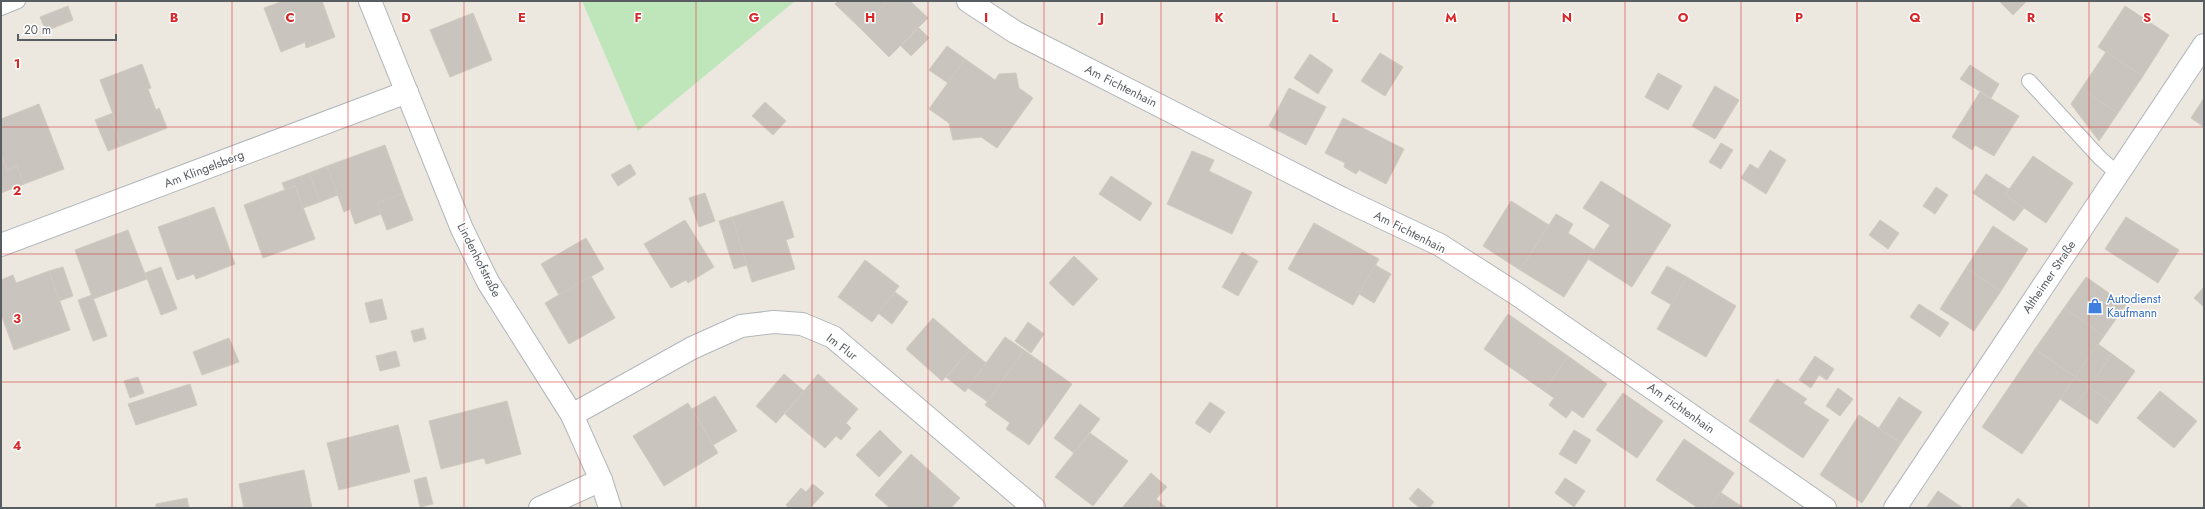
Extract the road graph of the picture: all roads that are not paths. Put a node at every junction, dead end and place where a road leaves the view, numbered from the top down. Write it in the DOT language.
graph roads {
  1 [pos="18,1"];
  2 [pos="370,1"];
  3 [pos="968,1"];
  4 [pos="1,8"];
  5 [pos="2204,46"];
  6 [pos="2029,80"];
  7 [pos="406,92"];
  8 [pos="2118,174"];
  9 [pos="1,245"];
  10 [pos="572,415"];
  11 [pos="601,480"];
  12 [pos="540,508"];
  13 [pos="610,508"];
  14 [pos="1034,508"];
  15 [pos="1824,508"];
  16 [pos="1895,508"];
  1 -- 4 [label="lane"];
  2 -- 7 [label="street, Lindenhofstraße"];
  3 -- 15 [label="street, Am Fichtenhain"];
  5 -- 8 [label="street, Altheimer Straße"];
  6 -- 8 [label="lane"];
  7 -- 9 [label="street, Am Klingelsberg"];
  7 -- 10 [label="street, Lindenhofstraße"];
  8 -- 16 [label="street, Altheimer Straße"];
  10 -- 11 [label="street, Lindenhofstraße"];
  10 -- 14 [label="street, Im Flur"];
  11 -- 12 [label="street"];
  11 -- 13 [label="street, Lindenhofstraße"];
}
